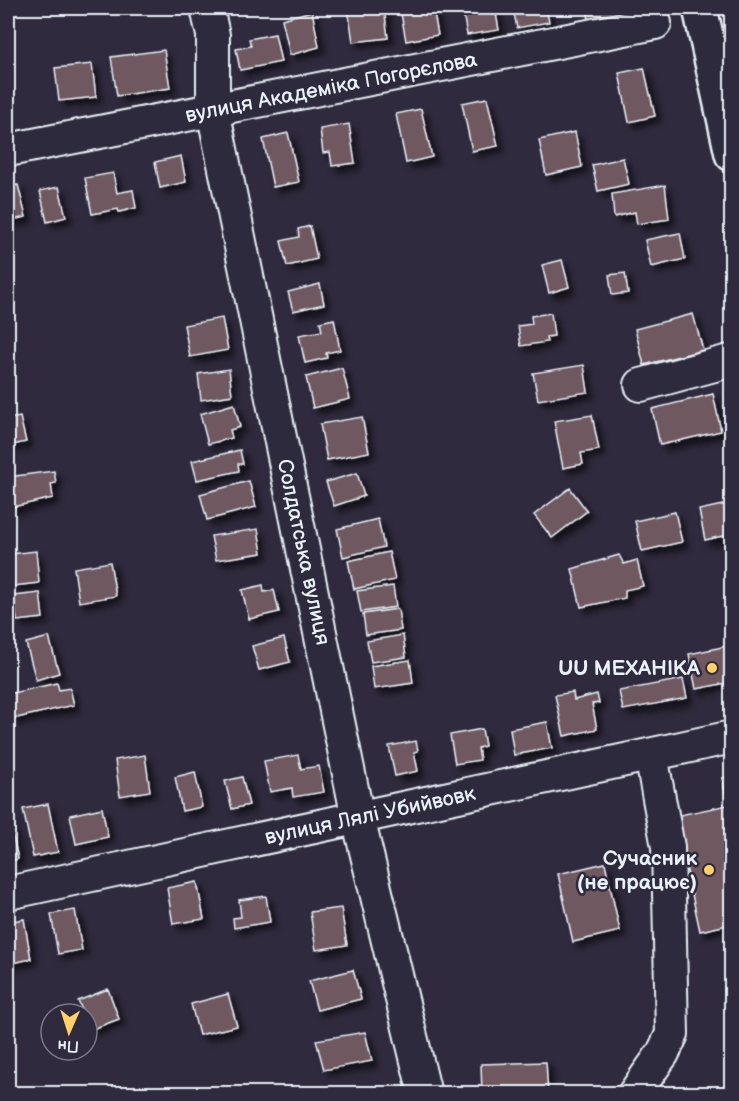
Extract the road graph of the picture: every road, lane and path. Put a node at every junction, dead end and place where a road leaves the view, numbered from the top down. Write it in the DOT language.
graph roads {
  1 [pos="207,8"];
  2 [pos="700,8"];
  3 [pos="655,23"];
  4 [pos="213,110"];
  5 [pos="8,150"];
  6 [pos="732,154"];
  7 [pos="729,362"];
  8 [pos="641,385"];
  9 [pos="732,737"];
  10 [pos="651,755"];
  11 [pos="358,818"];
  12 [pos="8,893"];
  13 [pos="425,1094"];
  14 [pos="634,1094"];
  1 -- 4 [label="street, Солдатська вулиця"];
  2 -- 6 [label="main road"];
  3 -- 4 [label="street, вулиця Академіка Погорєлова"];
  4 -- 5 [label="street, вулиця Академіка Погорєлова"];
  4 -- 11 [label="street, Солдатська вулиця"];
  7 -- 8 [label="street"];
  9 -- 10 [label="street, вулиця Лялі Убийвовк"];
  10 -- 11 [label="street, вулиця Лялі Убийвовк"];
  10 -- 14 [label="street"];
  11 -- 12 [label="street, вулиця Лялі Убийвовк"];
  11 -- 13 [label="street, Солдатська вулиця"];
}
